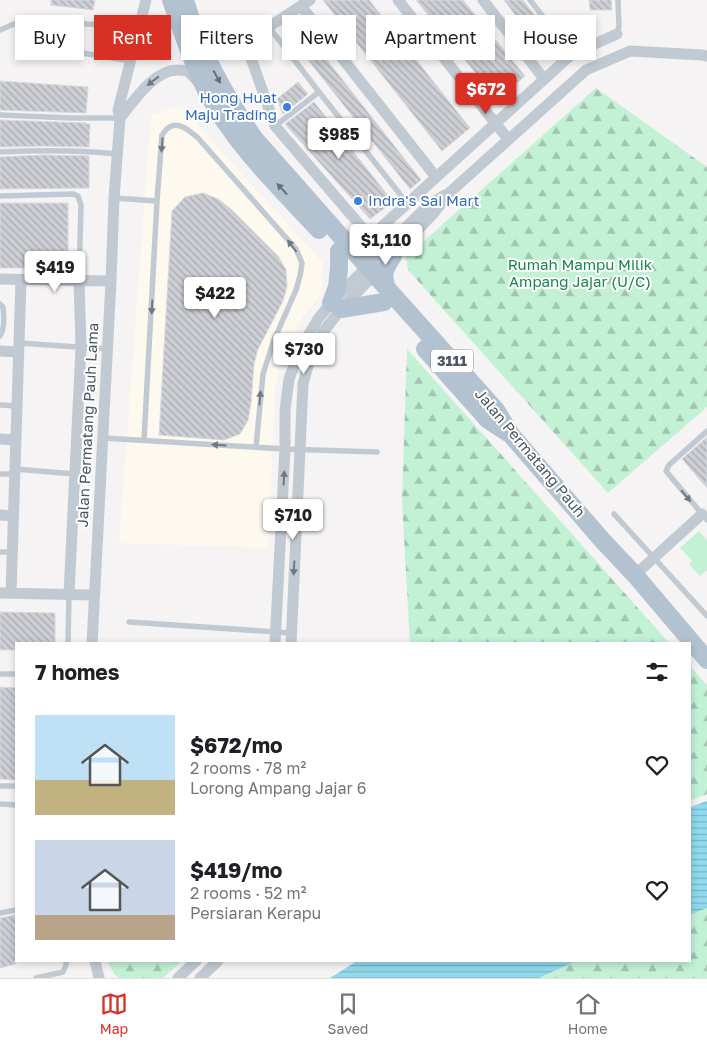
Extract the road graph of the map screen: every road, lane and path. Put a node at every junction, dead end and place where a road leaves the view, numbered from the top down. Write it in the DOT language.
graph roads {
  1 [pos="146,0"];
  2 [pos="171,0"];
  3 [pos="185,0"];
  4 [pos="398,0"];
  5 [pos="483,0"];
  6 [pos="530,0"];
  7 [pos="618,0"];
  8 [pos="305,3"];
  9 [pos="142,15"];
  10 [pos="542,15"];
  11 [pos="94,24"];
  12 [pos="273,24"];
  13 [pos="0,30"];
  14 [pos="617,34"];
  15 [pos="596,43"];
  16 [pos="84,53"];
  17 [pos="707,56"];
  18 [pos="252,60"];
  19 [pos="565,60"];
  20 [pos="131,61"];
  21 [pos="544,79"];
  22 [pos="207,92"];
  23 [pos="319,92"];
  24 [pos="0,114"];
  25 [pos="120,118"];
  26 [pos="496,124"];
  27 [pos="275,126"];
  28 [pos="508,140"];
  29 [pos="0,152"];
  30 [pos="116,154"];
  31 [pos="436,177"];
  32 [pos="0,196"];
  33 [pos="114,198"];
  34 [pos="157,201"];
  35 [pos="408,203"];
  36 [pos="342,247"];
  37 [pos="389,251"];
  38 [pos="367,275"];
  39 [pos="0,279"];
  40 [pos="21,280"];
  41 [pos="79,281"];
  42 [pos="111,281"];
  43 [pos="386,296"];
  44 [pos="0,304"];
  45 [pos="336,306"];
  46 [pos="0,336"];
  47 [pos="19,347"];
  48 [pos="80,347"];
  49 [pos="107,349"];
  50 [pos="0,351"];
  51 [pos="0,405"];
  52 [pos="17,406"];
  53 [pos="707,432"];
  54 [pos="103,438"];
  55 [pos="0,439"];
  56 [pos="16,440"];
  57 [pos="144,440"];
  58 [pos="256,447"];
  59 [pos="285,449"];
  60 [pos="300,449"];
  61 [pos="377,452"];
  62 [pos="15,472"];
  63 [pos="0,474"];
  64 [pos="75,474"];
  65 [pos="614,514"];
  66 [pos="0,515"];
  67 [pos="13,516"];
  68 [pos="704,517"];
  69 [pos="0,552"];
  70 [pos="12,552"];
  71 [pos="654,558"];
  72 [pos="635,575"];
  73 [pos="5,593"];
  74 [pos="69,594"];
  75 [pos="94,595"];
  76 [pos="707,616"];
  77 [pos="129,622"];
  78 [pos="275,638"];
  79 [pos="291,638"];
  80 [pos="68,642"];
  81 [pos="92,642"];
  82 [pos="707,660"];
  83 [pos="0,674"];
  84 [pos="15,674"];
  85 [pos="0,786"];
  86 [pos="15,786"];
  87 [pos="0,804"];
  88 [pos="15,805"];
  89 [pos="15,910"];
  90 [pos="0,913"];
  91 [pos="66,962"];
  92 [pos="95,962"];
  93 [pos="195,962"];
  94 [pos="217,962"];
  95 [pos="36,978"];
  96 [pos="99,978"];
  97 [pos="178,978"];
  98 [pos="200,978"];
  1 -- 9 [label="street, Jalan Permatang Pauh Lama"];
  2 -- 22 [label="main road"];
  3 -- 36 [label="main road, Jalan Permatang Pauh / 3111, one-way"];
  4 -- 26 [label="street"];
  5 -- 21 [label="street"];
  6 -- 10 [label="lane"];
  7 -- 14 [label="lane"];
  8 -- 12 [label="street"];
  8 -- 31 [label="street"];
  11 -- 13 [label="lane"];
  12 -- 23 [label="lane"];
  14 -- 15 [label="street"];
  16 -- 20 [label="lane"];
  17 -- 28 [label="street"];
  18 -- 27 [label="street"];
  19 -- 21 [label="street"];
  20 -- 25 [label="street, Jalan Permatang Pauh Lama"];
  21 -- 26 [label="street"];
  22 -- 25 [label="street, one-way"];
  36 -- 22 [label="main road, one-way"];
  23 -- 27 [label="lane"];
  23 -- 35 [label="lane"];
  24 -- 25 [label="lane"];
  25 -- 30 [label="street, Jalan Permatang Pauh Lama"];
  26 -- 28 [label="street"];
  26 -- 31 [label="street"];
  27 -- 35 [label="street"];
  28 -- 37 [label="street"];
  29 -- 30 [label="lane"];
  30 -- 33 [label="street, Jalan Permatang Pauh Lama"];
  31 -- 35 [label="street"];
  32 -- 41 [label="lane"];
  33 -- 34 [label="lane"];
  33 -- 42 [label="street, Jalan Permatang Pauh Lama"];
  34 -- 57 [label="lane, one-way"];
  58 -- 34 [label="lane, one-way"];
  36 -- 37 [label="main road"];
  36 -- 38 [label="main road, Jalan Permatang Pauh / 3111"];
  36 -- 45 [label="main road"];
  37 -- 38 [label="street"];
  37 -- 43 [label="main road"];
  38 -- 43 [label="main road, Jalan Permatang Pauh / 3111"];
  38 -- 45 [label="street"];
  39 -- 40 [label="street"];
  40 -- 41 [label="street"];
  40 -- 47 [label="street"];
  41 -- 42 [label="street"];
  41 -- 48 [label="street"];
  42 -- 49 [label="street, Jalan Permatang Pauh Lama"];
  43 -- 45 [label="main road"];
  43 -- 72 [label="main road, Jalan Permatang Pauh / 3111"];
  44 -- 46 [label="lane"];
  45 -- 59 [label="street"];
  45 -- 60 [label="street"];
  47 -- 48 [label="lane"];
  47 -- 50 [label="street"];
  47 -- 52 [label="street"];
  48 -- 49 [label="lane"];
  48 -- 64 [label="street"];
  49 -- 54 [label="street, Jalan Permatang Pauh Lama"];
  51 -- 52 [label="lane"];
  52 -- 56 [label="street"];
  53 -- 68 [label="lane, one-way"];
  54 -- 57 [label="lane"];
  54 -- 75 [label="street, Jalan Permatang Pauh Lama"];
  55 -- 56 [label="street"];
  56 -- 62 [label="street"];
  58 -- 57 [label="lane, one-way"];
  58 -- 59 [label="lane"];
  59 -- 60 [label="lane"];
  78 -- 59 [label="street, one-way"];
  60 -- 61 [label="lane"];
  60 -- 79 [label="street, one-way"];
  62 -- 63 [label="lane"];
  62 -- 64 [label="lane"];
  62 -- 67 [label="street"];
  64 -- 74 [label="street"];
  65 -- 71 [label="lane"];
  66 -- 67 [label="street"];
  67 -- 70 [label="street"];
  68 -- 71 [label="street"];
  69 -- 70 [label="lane"];
  70 -- 73 [label="street"];
  71 -- 72 [label="street"];
  71 -- 76 [label="lane"];
  72 -- 82 [label="main road, Jalan Permatang Pauh / 3111"];
  73 -- 74 [label="street"];
  74 -- 75 [label="street"];
  74 -- 80 [label="lane"];
  75 -- 81 [label="street, Jalan Permatang Pauh Lama"];
  77 -- 78 [label="lane"];
  78 -- 79 [label="lane"];
  83 -- 84 [label="lane"];
  85 -- 86 [label="lane"];
  87 -- 88 [label="lane"];
  89 -- 90 [label="lane"];
  91 -- 95 [label="lane"];
  92 -- 96 [label="street"];
  93 -- 97 [label="street"];
  94 -- 98 [label="street"];
}
